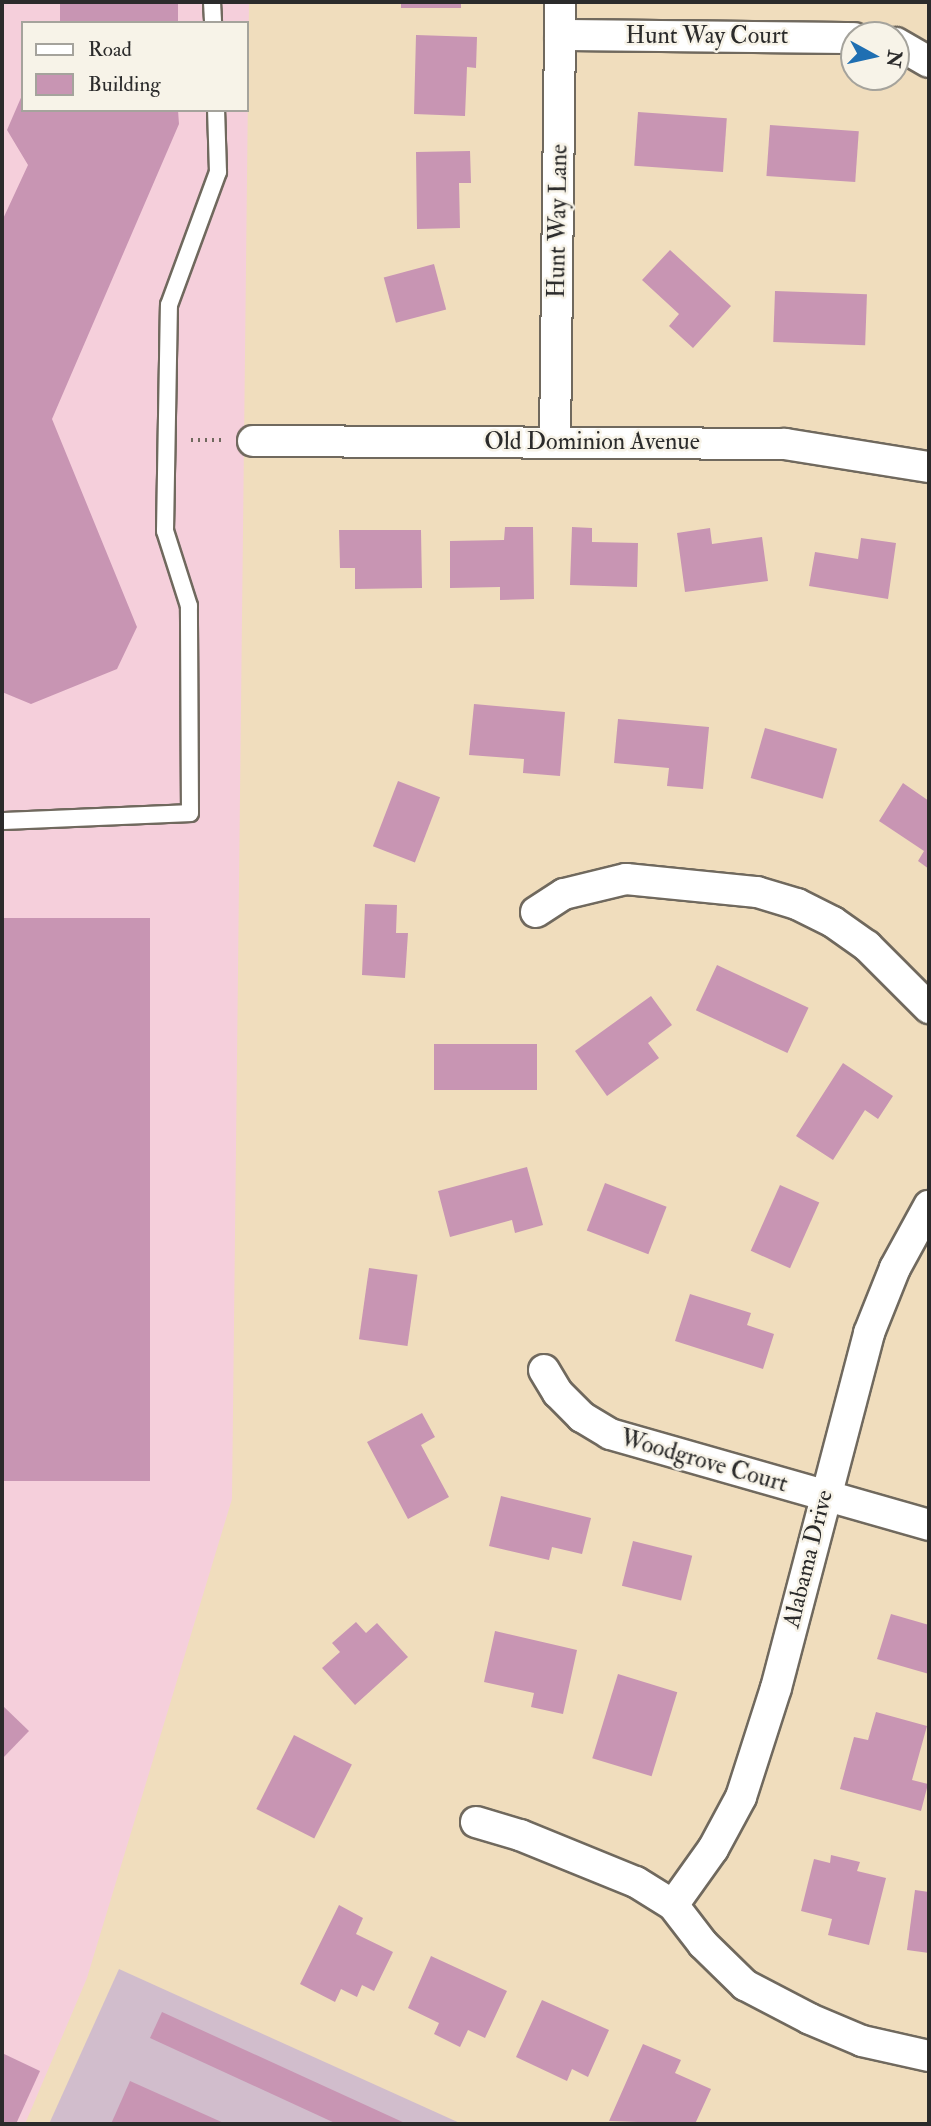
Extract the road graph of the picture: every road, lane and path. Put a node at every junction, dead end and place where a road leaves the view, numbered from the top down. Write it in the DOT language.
graph roads {
  1 [pos="212,2"];
  2 [pos="560,2"];
  3 [pos="213,21"];
  4 [pos="560,35"];
  5 [pos="840,37"];
  6 [pos="910,51"];
  7 [pos="929,62"];
  8 [pos="216,112"];
  9 [pos="166,439"];
  10 [pos="253,441"];
  11 [pos="555,441"];
  12 [pos="929,467"];
  13 [pos="2,821"];
  14 [pos="536,912"];
  15 [pos="929,1008"];
  16 [pos="929,1206"];
  17 [pos="544,1370"];
  18 [pos="824,1495"];
  19 [pos="929,1525"];
  20 [pos="476,1822"];
  21 [pos="673,1905"];
  22 [pos="929,2056"];
  1 -- 3 [label="lane"];
  2 -- 4 [label="street, Hunt Way Lane"];
  4 -- 5 [label="street, Hunt Way Court"];
  4 -- 11 [label="street, Hunt Way Lane"];
  6 -- 7 [label="street"];
  8 -- 9 [label="lane"];
  9 -- 10 [label="path"];
  9 -- 13 [label="lane"];
  10 -- 11 [label="street, Old Dominion Avenue"];
  11 -- 12 [label="street, Old Dominion Avenue"];
  14 -- 15 [label="street"];
  16 -- 18 [label="street, Alabama Drive"];
  17 -- 18 [label="street, Woodgrove Court"];
  18 -- 19 [label="street, Woodgrove Court"];
  18 -- 21 [label="street, Alabama Drive"];
  20 -- 21 [label="street"];
  21 -- 22 [label="street"];
}
